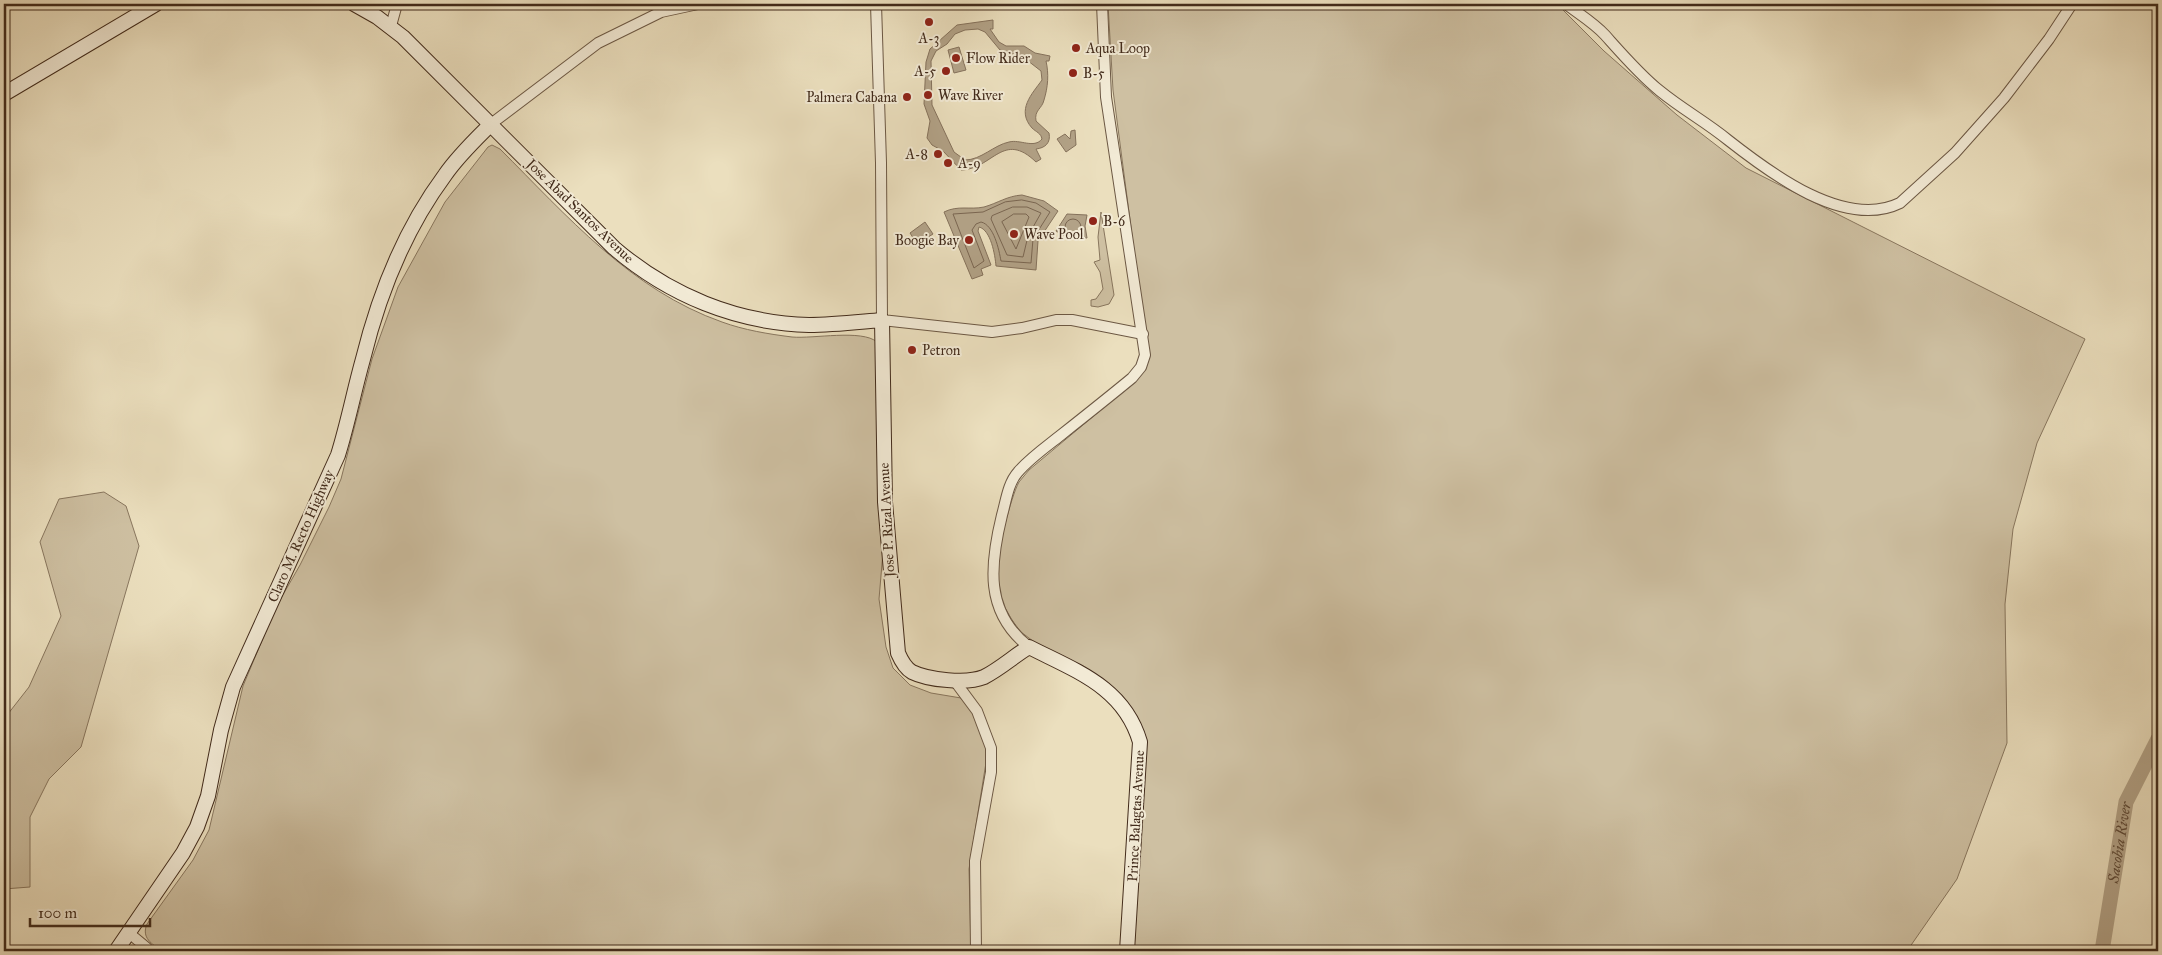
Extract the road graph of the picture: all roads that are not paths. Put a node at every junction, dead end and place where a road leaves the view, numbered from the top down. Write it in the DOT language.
graph roads {
  1 [pos="156,4"];
  2 [pos="354,4"];
  3 [pos="397,4"];
  4 [pos="698,4"];
  5 [pos="876,4"];
  6 [pos="1102,4"];
  7 [pos="1566,4"];
  8 [pos="2072,4"];
  9 [pos="391,26"];
  10 [pos="4,94"];
  11 [pos="491,124"];
  12 [pos="882,320"];
  13 [pos="1143,334"];
  14 [pos="1029,647"];
  15 [pos="954,680"];
  16 [pos="129,933"];
  17 [pos="147,948"];
  18 [pos="116,951"];
  19 [pos="976,951"];
  20 [pos="1128,951"];
  1 -- 10 [label="main road"];
  2 -- 9 [label="main road, Jose Abad Santos Avenue"];
  3 -- 9 [label="street"];
  4 -- 11 [label="street"];
  5 -- 12 [label="street"];
  6 -- 13 [label="street"];
  7 -- 8 [label="street"];
  9 -- 11 [label="main road, Jose Abad Santos Avenue"];
  11 -- 12 [label="main road, Jose Abad Santos Avenue"];
  11 -- 16 [label="main road, Claro M. Recto Highway"];
  12 -- 13 [label="street"];
  12 -- 15 [label="main road, Jose P. Rizal Avenue"];
  13 -- 14 [label="street"];
  14 -- 15 [label="main road, Jose P. Rizal Avenue"];
  14 -- 20 [label="main road, Prince Balagtas Avenue"];
  15 -- 19 [label="street"];
  16 -- 17 [label="street"];
  16 -- 18 [label="main road, Claro M. Recto Highway"];
}
